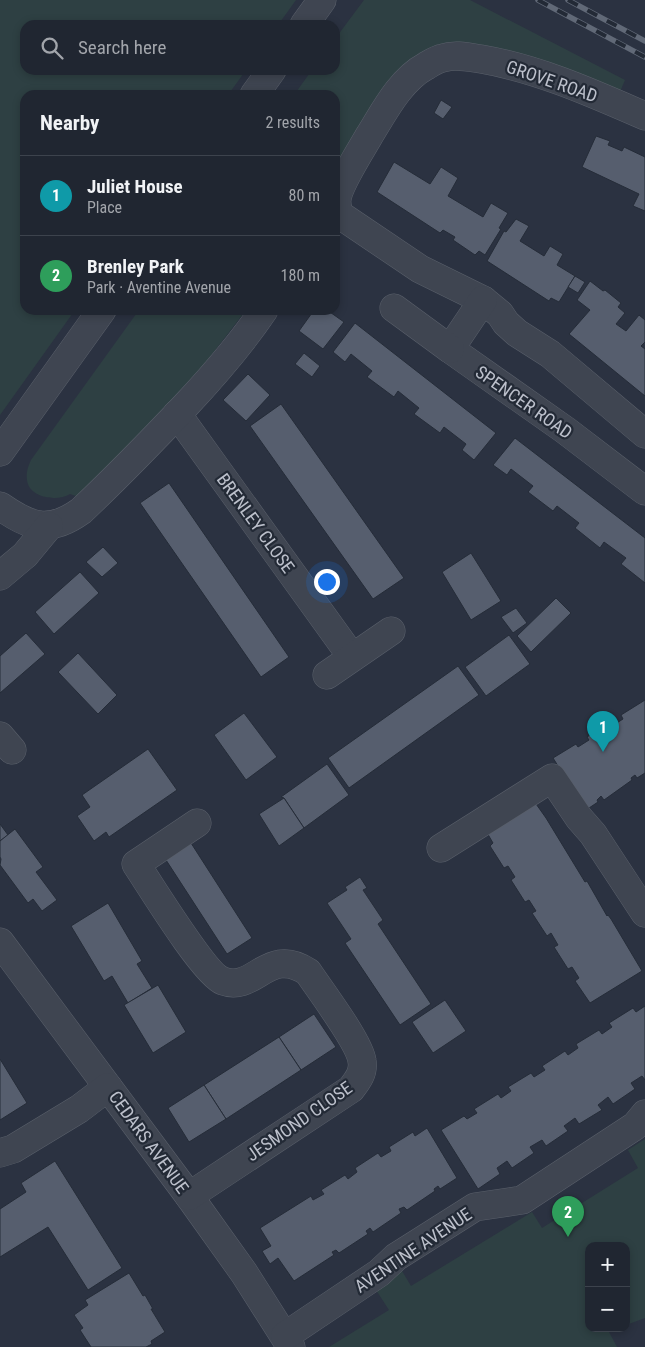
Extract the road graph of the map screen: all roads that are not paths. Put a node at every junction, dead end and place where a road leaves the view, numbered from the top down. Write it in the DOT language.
graph roads {
  1 [pos="322,0"];
  2 [pos="308,20"];
  3 [pos="268,75"];
  4 [pos="258,90"];
  5 [pos="645,116"];
  6 [pos="340,188"];
  7 [pos="340,215"];
  8 [pos="483,300"];
  9 [pos="394,308"];
  10 [pos="98,315"];
  11 [pos="260,315"];
  12 [pos="450,349"];
  13 [pos="177,414"];
  14 [pos="645,434"];
  15 [pos="0,452"];
  16 [pos="645,491"];
  17 [pos="0,506"];
  18 [pos="49,526"];
  19 [pos="0,576"];
  20 [pos="391,631"];
  21 [pos="352,657"];
  22 [pos="327,675"];
  23 [pos="198,824"];
  24 [pos="441,848"];
  25 [pos="645,914"];
  26 [pos="0,942"];
  27 [pos="108,1087"];
  28 [pos="645,1114"];
  29 [pos="0,1153"];
  30 [pos="188,1196"];
  31 [pos="288,1341"];
  1 -- 2 [label="street"];
  3 -- 4 [label="street"];
  5 -- 6 [label="street, GROVE ROAD"];
  7 -- 8 [label="street, GROVE ROAD"];
  8 -- 12 [label="street"];
  8 -- 14 [label="street"];
  9 -- 12 [label="street, SPENCER ROAD"];
  10 -- 15 [label="street"];
  11 -- 13 [label="street"];
  12 -- 16 [label="street, SPENCER ROAD"];
  13 -- 18 [label="street"];
  13 -- 21 [label="street, BRENLEY CLOSE"];
  17 -- 18 [label="street"];
  18 -- 19 [label="street"];
  20 -- 21 [label="street"];
  21 -- 22 [label="street"];
  23 -- 30 [label="street, JESMOND CLOSE"];
  24 -- 25 [label="street"];
  26 -- 27 [label="street, CEDARS AVENUE"];
  27 -- 29 [label="street"];
  27 -- 30 [label="street, CEDARS AVENUE"];
  28 -- 31 [label="street, AVENTINE AVENUE"];
  30 -- 31 [label="street, CEDARS AVENUE"];
}
